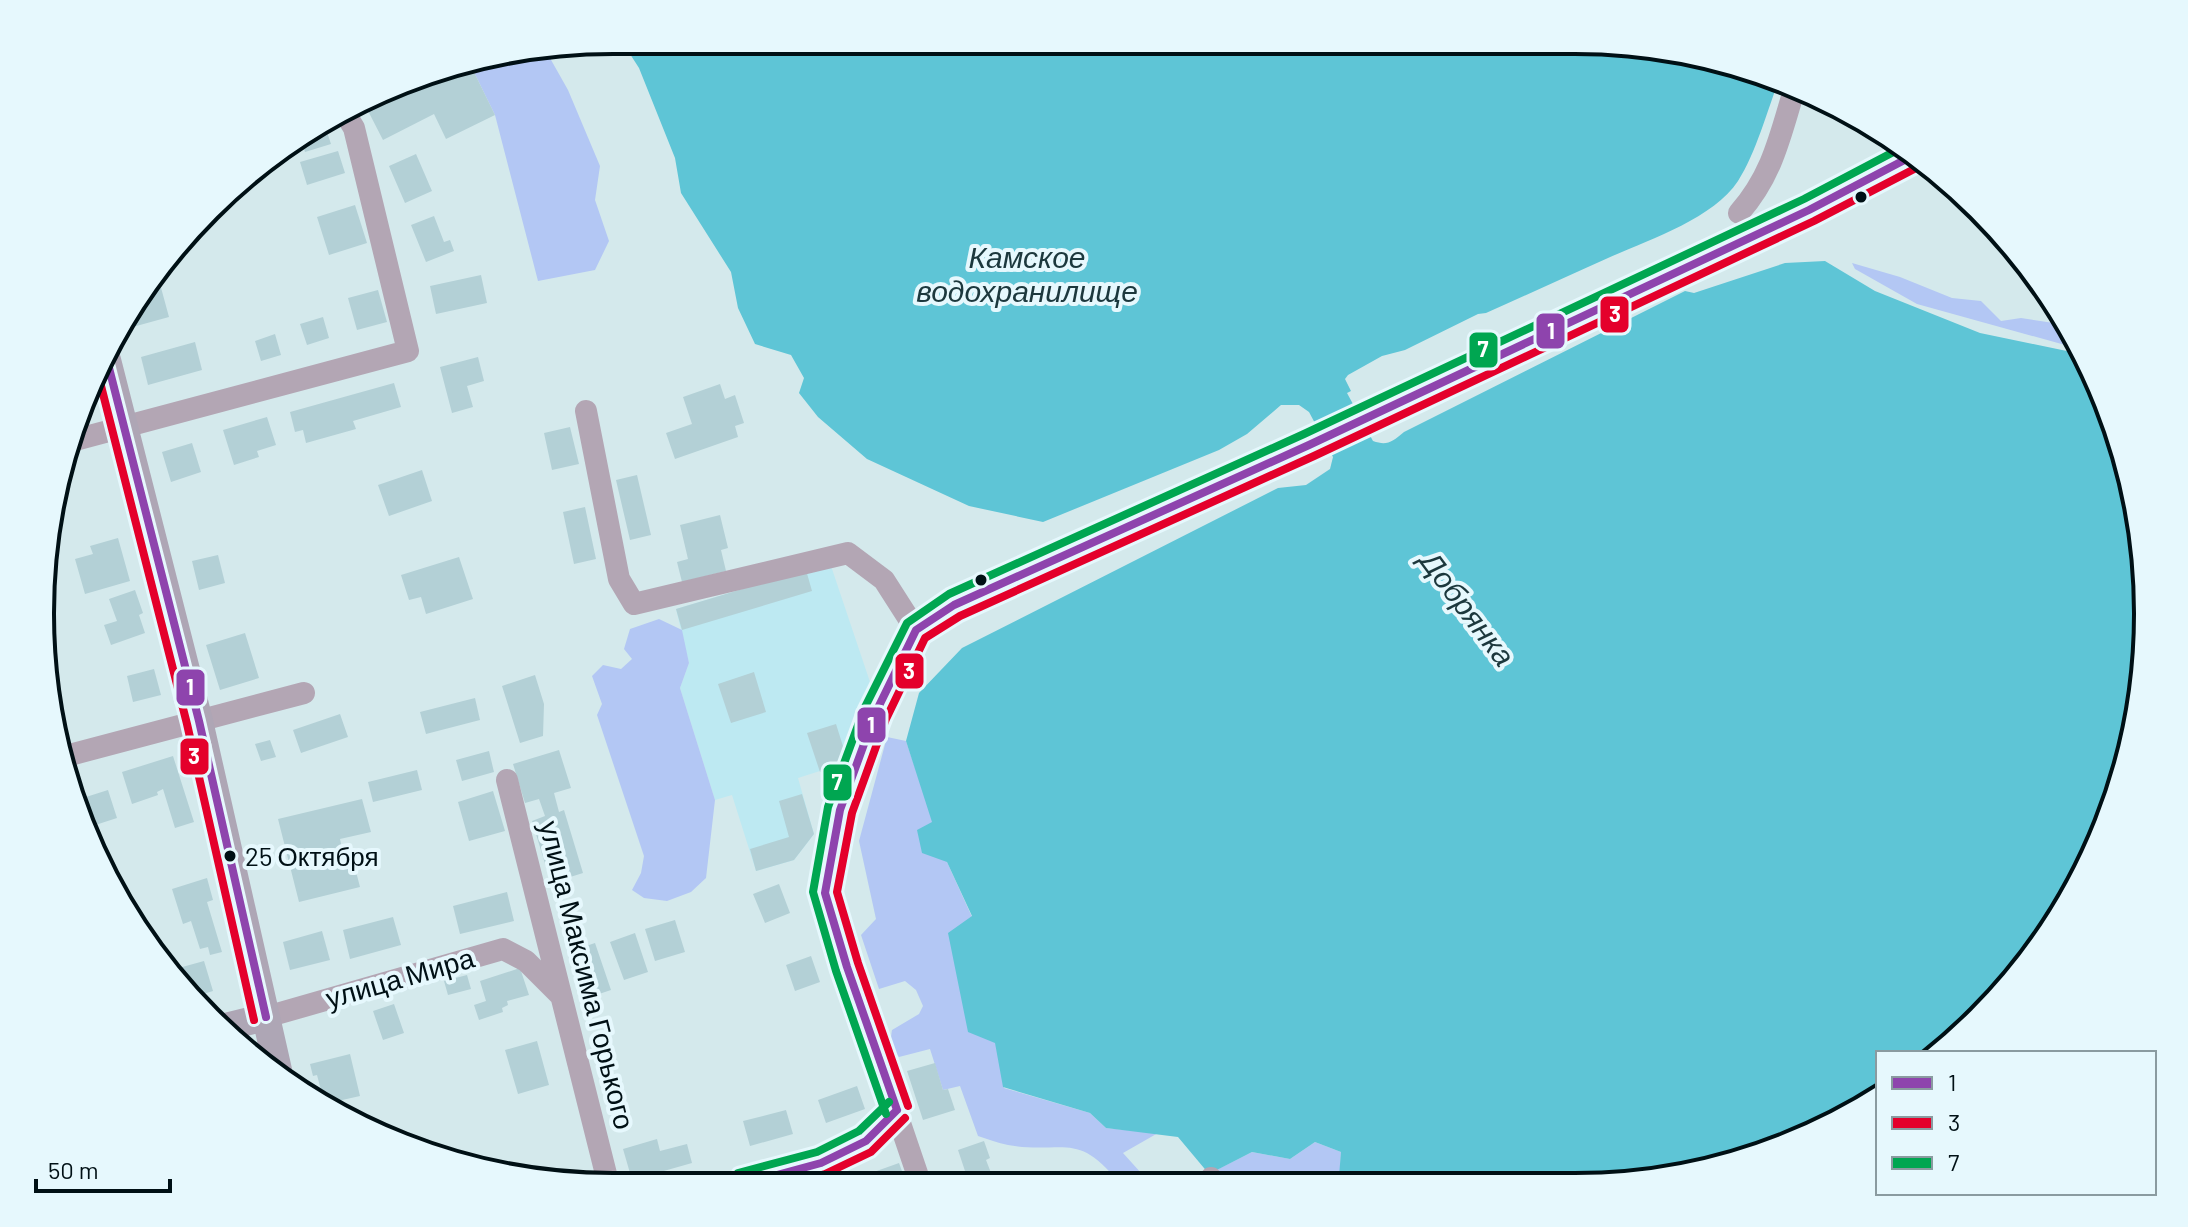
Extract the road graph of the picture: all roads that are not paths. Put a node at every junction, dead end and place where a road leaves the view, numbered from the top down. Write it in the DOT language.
graph roads {
  1 [pos="1792,98"];
  2 [pos="350,121"];
  3 [pos="1903,161"];
  4 [pos="1739,213"];
  5 [pos="110,371"];
  6 [pos="586,411"];
  7 [pos="124,427"];
  8 [pos="83,438"];
  9 [pos="916,630"];
  10 [pos="304,693"];
  11 [pos="199,721"];
  12 [pos="72,754"];
  13 [pos="507,780"];
  14 [pos="561,996"];
  15 [pos="266,1017"];
  16 [pos="235,1025"];
  17 [pos="275,1059"];
  18 [pos="897,1110"];
  19 [pos="606,1173"];
  20 [pos="785,1173"];
  21 [pos="917,1173"];
  1 -- 4 [label="street"];
  2 -- 7 [label="street"];
  3 -- 9 [label="street"];
  5 -- 7 [label="main road"];
  6 -- 9 [label="street"];
  7 -- 8 [label="street"];
  7 -- 11 [label="main road"];
  9 -- 18 [label="street"];
  10 -- 11 [label="street"];
  11 -- 12 [label="street"];
  11 -- 15 [label="main road"];
  13 -- 14 [label="street, улица Максима Горького"];
  14 -- 15 [label="street, улица Мира"];
  14 -- 19 [label="street, улица Максима Горького"];
  15 -- 16 [label="main road, улица Мира"];
  15 -- 17 [label="main road"];
  18 -- 20 [label="street"];
  18 -- 21 [label="street"];
}
